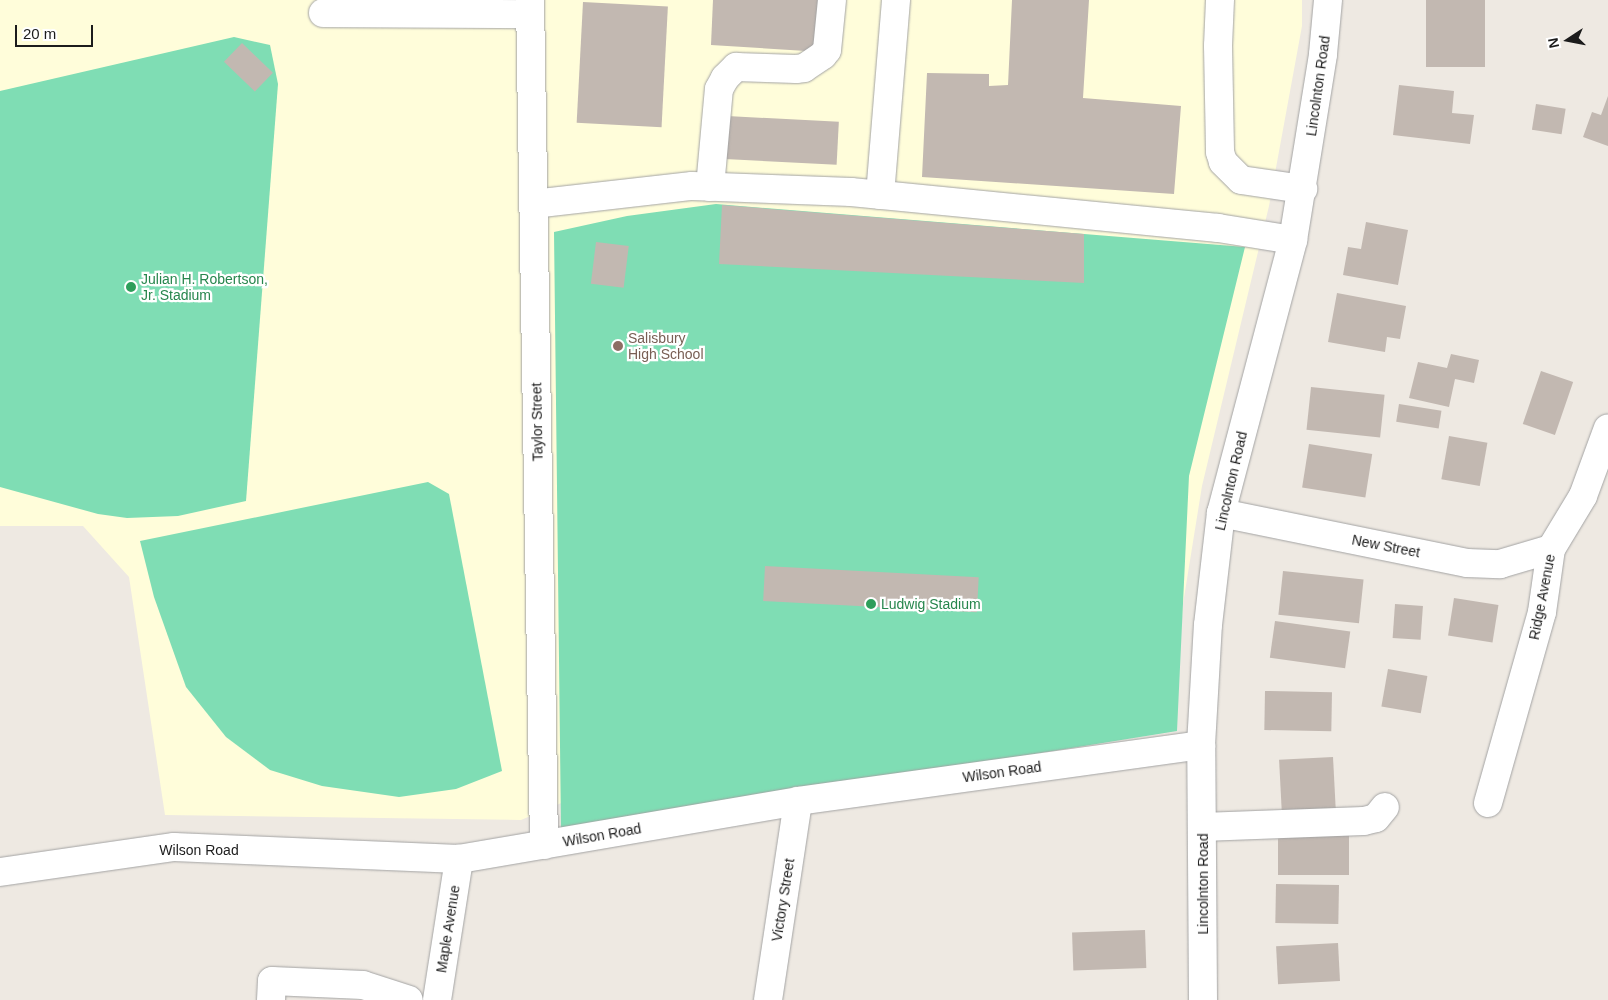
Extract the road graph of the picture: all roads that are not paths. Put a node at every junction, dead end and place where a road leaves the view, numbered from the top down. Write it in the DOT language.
graph roads {
  1 [pos="832,0"];
  2 [pos="896,0"];
  3 [pos="1220,0"];
  4 [pos="1328,0"];
  5 [pos="530,7"];
  6 [pos="323,13"];
  7 [pos="710,187"];
  8 [pos="1303,190"];
  9 [pos="880,195"];
  10 [pos="533,204"];
  11 [pos="1293,240"];
  12 [pos="1608,428"];
  13 [pos="1221,513"];
  14 [pos="1551,549"];
  15 [pos="1202,744"];
  16 [pos="798,801"];
  17 [pos="1488,803"];
  18 [pos="1386,807"];
  19 [pos="1202,827"];
  20 [pos="544,844"];
  21 [pos="459,859"];
  22 [pos="0,872"];
  23 [pos="271,1000"];
  24 [pos="409,1000"];
  25 [pos="437,1000"];
  26 [pos="768,1000"];
  27 [pos="1203,1000"];
  1 -- 7 [label="street"];
  2 -- 9 [label="street"];
  3 -- 8 [label="street"];
  4 -- 8 [label="street, Lincolnton Road"];
  5 -- 6 [label="street"];
  5 -- 10 [label="street, Taylor Street"];
  7 -- 9 [label="street"];
  7 -- 10 [label="street"];
  8 -- 11 [label="street, Lincolnton Road"];
  9 -- 11 [label="street"];
  10 -- 20 [label="street, Taylor Street"];
  11 -- 13 [label="street, Lincolnton Road"];
  12 -- 14 [label="street, Ridge Avenue"];
  13 -- 14 [label="street, New Street"];
  13 -- 15 [label="street, Lincolnton Road"];
  14 -- 17 [label="street, Ridge Avenue"];
  15 -- 16 [label="street, Wilson Road"];
  15 -- 19 [label="street, Lincolnton Road"];
  16 -- 20 [label="street, Wilson Road"];
  16 -- 26 [label="street, Victory Street"];
  18 -- 19 [label="street"];
  19 -- 27 [label="street, Lincolnton Road"];
  20 -- 21 [label="street, Wilson Road"];
  21 -- 22 [label="street, Wilson Road"];
  21 -- 25 [label="street, Maple Avenue"];
  23 -- 24 [label="street"];
}
